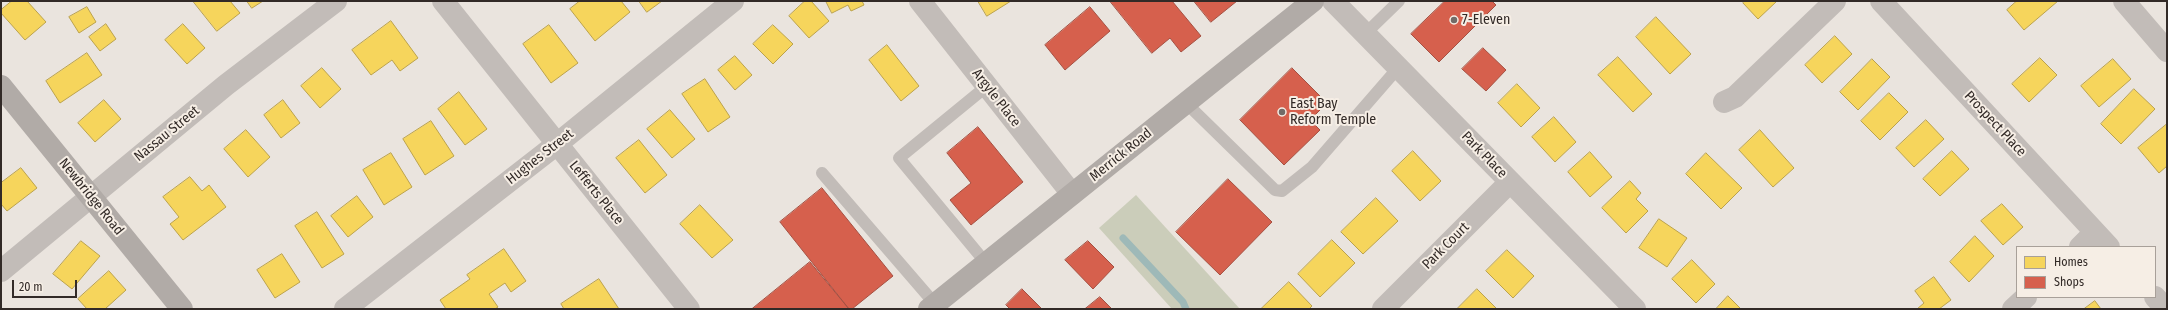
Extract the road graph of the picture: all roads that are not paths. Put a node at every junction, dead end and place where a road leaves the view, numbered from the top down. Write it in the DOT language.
graph roads {
  1 [pos="336,1"];
  2 [pos="443,1"];
  3 [pos="734,1"];
  4 [pos="920,1"];
  5 [pos="1313,1"];
  6 [pos="1333,1"];
  7 [pos="1399,1"];
  8 [pos="1835,1"];
  9 [pos="1881,1"];
  10 [pos="2124,1"];
  11 [pos="1365,34"];
  12 [pos="2167,51"];
  13 [pos="1398,68"];
  14 [pos="1,86"];
  15 [pos="987,86"];
  16 [pos="1724,102"];
  17 [pos="1186,103"];
  18 [pos="557,144"];
  19 [pos="822,173"];
  20 [pos="1510,182"];
  21 [pos="1072,194"];
  22 [pos="90,196"];
  23 [pos="2095,242"];
  24 [pos="986,264"];
  25 [pos="1,271"];
  26 [pos="2025,298"];
  27 [pos="2156,298"];
  28 [pos="932,307"];
  29 [pos="182,309"];
  30 [pos="345,309"];
  31 [pos="689,309"];
  32 [pos="1382,309"];
  33 [pos="1635,309"];
  34 [pos="2013,309"];
  35 [pos="2166,309"];
  1 -- 22 [label="street, Nassau Street"];
  2 -- 18 [label="street, Lefferts Place"];
  3 -- 18 [label="street, Hughes Street"];
  4 -- 15 [label="street, Argyle Place"];
  5 -- 17 [label="main road, Merrick Road"];
  6 -- 11 [label="street, Park Place"];
  7 -- 11 [label="lane"];
  8 -- 16 [label="street"];
  9 -- 23 [label="street, Prospect Place"];
  10 -- 12 [label="street"];
  11 -- 13 [label="street, Park Place"];
  13 -- 17 [label="lane"];
  13 -- 20 [label="street, Park Place"];
  14 -- 22 [label="main road, Newbridge Road"];
  15 -- 21 [label="street, Argyle Place"];
  15 -- 24 [label="lane"];
  17 -- 21 [label="main road, Merrick Road"];
  18 -- 30 [label="street, Hughes Street"];
  18 -- 31 [label="street, Lefferts Place"];
  19 -- 28 [label="lane"];
  20 -- 32 [label="street, Park Court"];
  20 -- 33 [label="street, Park Place"];
  21 -- 24 [label="main road, Merrick Road"];
  22 -- 25 [label="street, Nassau Street"];
  22 -- 29 [label="main road, Newbridge Road"];
  24 -- 28 [label="main road, Merrick Road"];
  26 -- 34 [label="street"];
  27 -- 35 [label="street"];
}
